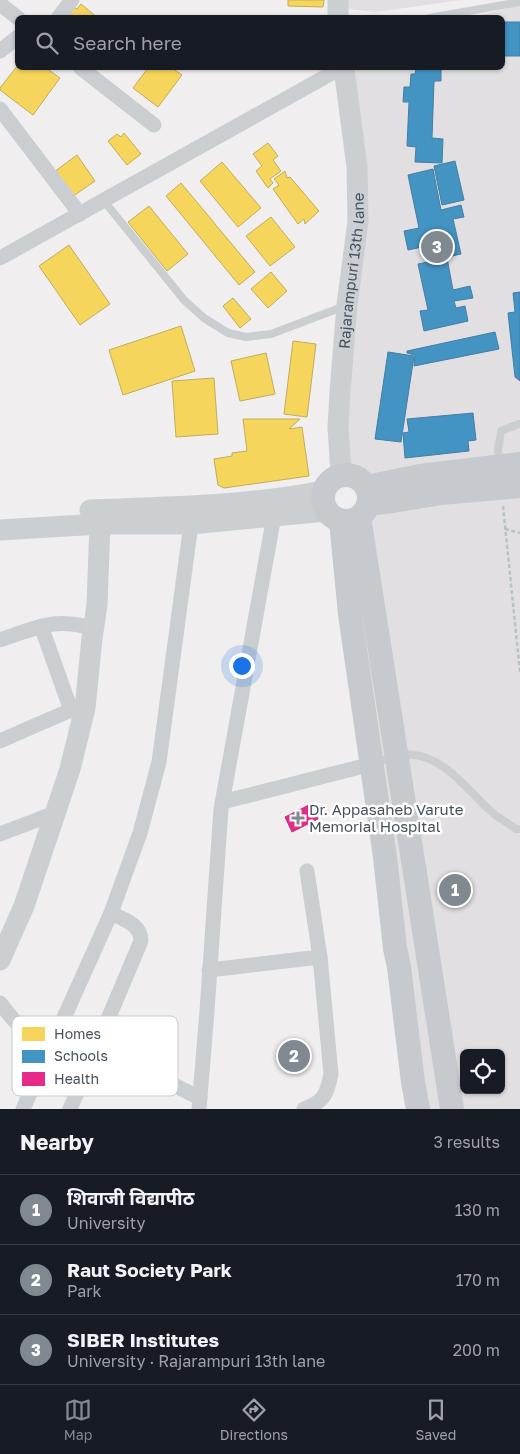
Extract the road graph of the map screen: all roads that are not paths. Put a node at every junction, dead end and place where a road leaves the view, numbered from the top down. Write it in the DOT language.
graph roads {
  1 [pos="72,0"];
  2 [pos="338,0"];
  3 [pos="520,2"];
  4 [pos="0,4"];
  5 [pos="60,15"];
  6 [pos="338,15"];
  7 [pos="446,15"];
  8 [pos="15,16"];
  9 [pos="15,39"];
  10 [pos="0,51"];
  11 [pos="83,70"];
  12 [pos="339,70"];
  13 [pos="343,70"];
  14 [pos="0,109"];
  15 [pos="154,125"];
  16 [pos="104,201"];
  17 [pos="80,214"];
  18 [pos="0,258"];
  19 [pos="347,305"];
  20 [pos="520,424"];
  21 [pos="341,474"];
  22 [pos="510,476"];
  23 [pos="347,505"];
  24 [pos="0,516"];
  25 [pos="274,516"];
  26 [pos="100,524"];
  27 [pos="191,524"];
  28 [pos="0,530"];
  29 [pos="41,626"];
  30 [pos="94,628"];
  31 [pos="0,640"];
  32 [pos="78,709"];
  33 [pos="0,741"];
  34 [pos="397,755"];
  35 [pos="372,764"];
  36 [pos="222,802"];
  37 [pos="55,813"];
  38 [pos="520,829"];
  39 [pos="0,834"];
  40 [pos="307,871"];
  41 [pos="111,913"];
  42 [pos="320,956"];
  43 [pos="0,960"];
  44 [pos="209,970"];
  45 [pos="0,1003"];
  46 [pos="65,1016"];
  47 [pos="110,1016"];
  48 [pos="12,1018"];
  49 [pos="178,1091"];
  50 [pos="29,1096"];
  51 [pos="76,1096"];
  52 [pos="199,1103"];
  53 [pos="23,1109"];
  54 [pos="70,1109"];
  55 [pos="304,1109"];
  56 [pos="418,1109"];
  57 [pos="452,1109"];
  1 -- 5 [label="street"];
  2 -- 6 [label="street"];
  3 -- 7 [label="lane"];
  4 -- 8 [label="street"];
  9 -- 10 [label="street"];
  11 -- 15 [label="street"];
  12 -- 16 [label="street"];
  13 -- 19 [label="street, Rajarampuri 13th lane"];
  14 -- 17 [label="street"];
  16 -- 17 [label="street"];
  16 -- 19 [label="lane"];
  17 -- 18 [label="street"];
  19 -- 21 [label="street, Rajarampuri 13th lane"];
  20 -- 22 [label="lane"];
  21 -- 23 [label="main road"];
  22 -- 23 [label="main road"];
  23 -- 24 [label="street"];
  23 -- 25 [label="street"];
  23 -- 34 [label="main road"];
  23 -- 35 [label="main road"];
  25 -- 27 [label="street"];
  25 -- 36 [label="street"];
  26 -- 27 [label="street"];
  26 -- 28 [label="street"];
  26 -- 30 [label="street"];
  27 -- 41 [label="street"];
  29 -- 30 [label="street"];
  29 -- 31 [label="street"];
  29 -- 32 [label="street"];
  30 -- 32 [label="street"];
  32 -- 33 [label="street"];
  32 -- 37 [label="street"];
  34 -- 35 [label="lane"];
  34 -- 38 [label="lane"];
  34 -- 57 [label="main road"];
  35 -- 36 [label="street"];
  35 -- 56 [label="main road"];
  36 -- 44 [label="street"];
  37 -- 39 [label="street"];
  37 -- 43 [label="street"];
  40 -- 42 [label="street"];
  41 -- 46 [label="street"];
  41 -- 47 [label="street"];
  42 -- 44 [label="street"];
  42 -- 55 [label="street"];
  44 -- 52 [label="street"];
  45 -- 48 [label="street"];
  49 -- 52 [label="street"];
  50 -- 53 [label="street"];
  51 -- 54 [label="street"];
}
